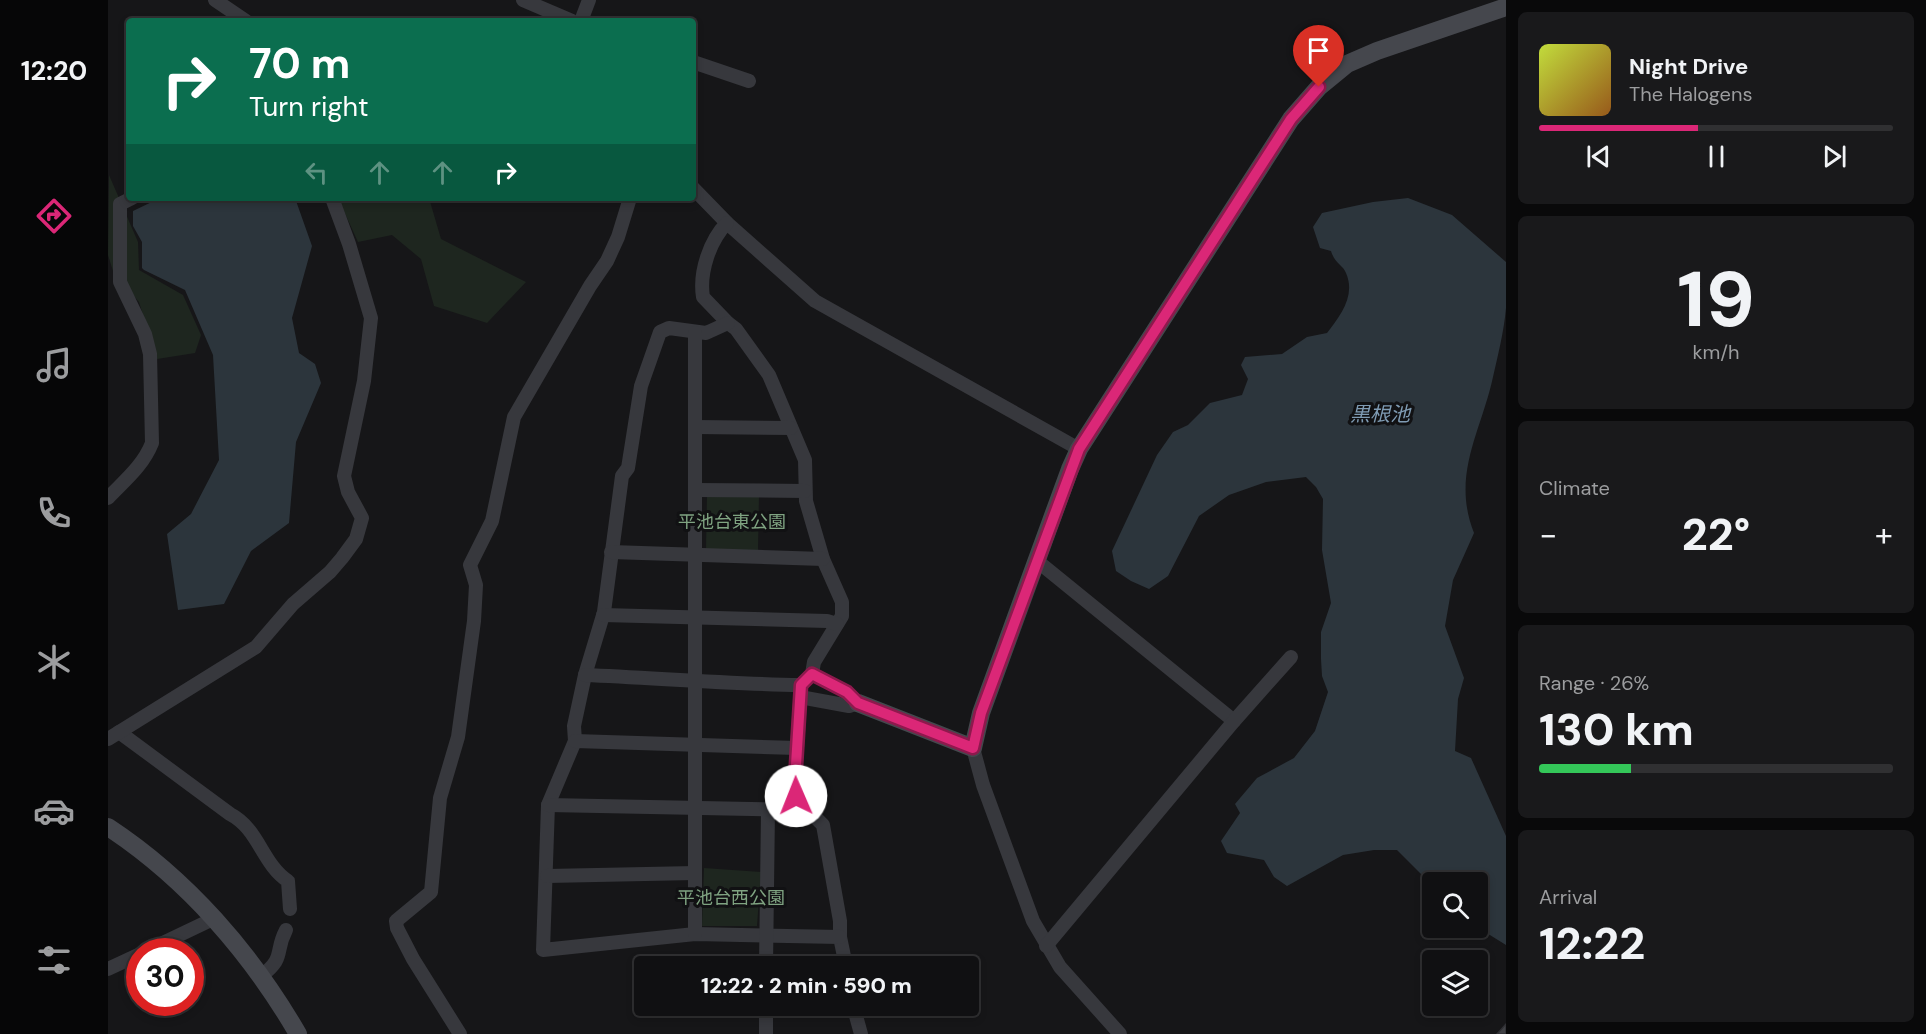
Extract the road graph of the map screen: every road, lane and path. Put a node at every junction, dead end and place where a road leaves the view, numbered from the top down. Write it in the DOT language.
graph roads {
  1 [pos="215,0"];
  2 [pos="522,0"];
  3 [pos="589,0"];
  4 [pos="1506,7"];
  5 [pos="242,18"];
  6 [pos="565,18"];
  7 [pos="582,18"];
  8 [pos="696,63"];
  9 [pos="749,81"];
  10 [pos="696,191"];
  11 [pos="126,201"];
  12 [pos="333,201"];
  13 [pos="629,201"];
  14 [pos="727,223"];
  15 [pos="728,323"];
  16 [pos="695,333"];
  17 [pos="695,427"];
  18 [pos="791,428"];
  19 [pos="1079,449"];
  20 [pos="696,490"];
  21 [pos="805,491"];
  22 [pos="108,498"];
  23 [pos="611,552"];
  24 [pos="694,554"];
  25 [pos="823,559"];
  26 [pos="1036,560"];
  27 [pos="603,615"];
  28 [pos="695,618"];
  29 [pos="837,624"];
  30 [pos="1291,657"];
  31 [pos="812,674"];
  32 [pos="585,675"];
  33 [pos="695,680"];
  34 [pos="801,691"];
  35 [pos="858,703"];
  36 [pos="1234,721"];
  37 [pos="113,735"];
  38 [pos="575,741"];
  39 [pos="695,745"];
  40 [pos="797,748"];
  41 [pos="973,748"];
  42 [pos="548,805"];
  43 [pos="694,807"];
  44 [pos="768,810"];
  45 [pos="798,810"];
  46 [pos="108,827"];
  47 [pos="694,873"];
  48 [pos="547,876"];
  49 [pos="290,909"];
  50 [pos="213,919"];
  51 [pos="286,930"];
  52 [pos="695,934"];
  53 [pos="766,936"];
  54 [pos="840,937"];
  55 [pos="173,938"];
  56 [pos="1046,946"];
  57 [pos="766,956"];
  58 [pos="844,956"];
  59 [pos="126,961"];
  60 [pos="108,969"];
  61 [pos="261,976"];
  62 [pos="766,1016"];
  63 [pos="856,1016"];
  64 [pos="298,1034"];
  65 [pos="460,1034"];
  66 [pos="766,1034"];
  67 [pos="861,1034"];
  68 [pos="1120,1034"];
  1 -- 5 [label="street"];
  2 -- 6 [label="street"];
  3 -- 7 [label="street"];
  4 -- 19 [label="street"];
  8 -- 9 [label="street"];
  10 -- 14 [label="street"];
  11 -- 22 [label="street"];
  12 -- 37 [label="street"];
  13 -- 65 [label="street"];
  14 -- 15 [label="street"];
  14 -- 19 [label="street"];
  15 -- 16 [label="street"];
  15 -- 18 [label="street"];
  16 -- 17 [label="street"];
  16 -- 23 [label="street"];
  17 -- 18 [label="street"];
  17 -- 20 [label="street"];
  18 -- 21 [label="street"];
  19 -- 26 [label="street"];
  20 -- 21 [label="street"];
  20 -- 24 [label="street"];
  21 -- 25 [label="street"];
  23 -- 24 [label="street"];
  23 -- 27 [label="street"];
  24 -- 25 [label="street"];
  24 -- 28 [label="street"];
  25 -- 29 [label="street"];
  26 -- 36 [label="street"];
  26 -- 41 [label="street"];
  27 -- 28 [label="street"];
  27 -- 32 [label="street"];
  28 -- 29 [label="street"];
  28 -- 33 [label="street"];
  29 -- 31 [label="street"];
  30 -- 36 [label="street"];
  31 -- 34 [label="street"];
  31 -- 35 [label="street"];
  32 -- 33 [label="street"];
  32 -- 38 [label="street"];
  33 -- 34 [label="street"];
  33 -- 39 [label="street"];
  34 -- 35 [label="street"];
  34 -- 40 [label="street"];
  35 -- 41 [label="street"];
  36 -- 56 [label="street"];
  37 -- 49 [label="street"];
  38 -- 39 [label="street"];
  38 -- 42 [label="street"];
  39 -- 40 [label="street"];
  39 -- 43 [label="street"];
  40 -- 45 [label="street"];
  41 -- 56 [label="street"];
  42 -- 43 [label="street"];
  42 -- 48 [label="street"];
  43 -- 44 [label="street"];
  43 -- 47 [label="street"];
  44 -- 45 [label="street"];
  44 -- 53 [label="street"];
  45 -- 54 [label="street"];
  46 -- 50 [label="street"];
  47 -- 48 [label="street"];
  47 -- 52 [label="street"];
  48 -- 52 [label="street"];
  50 -- 55 [label="street"];
  50 -- 61 [label="street"];
  51 -- 61 [label="street"];
  52 -- 53 [label="street"];
  53 -- 54 [label="street"];
  53 -- 57 [label="street"];
  54 -- 58 [label="street"];
  56 -- 68 [label="street"];
  59 -- 60 [label="street"];
  61 -- 64 [label="street"];
  62 -- 66 [label="street"];
  63 -- 67 [label="street"];
}
